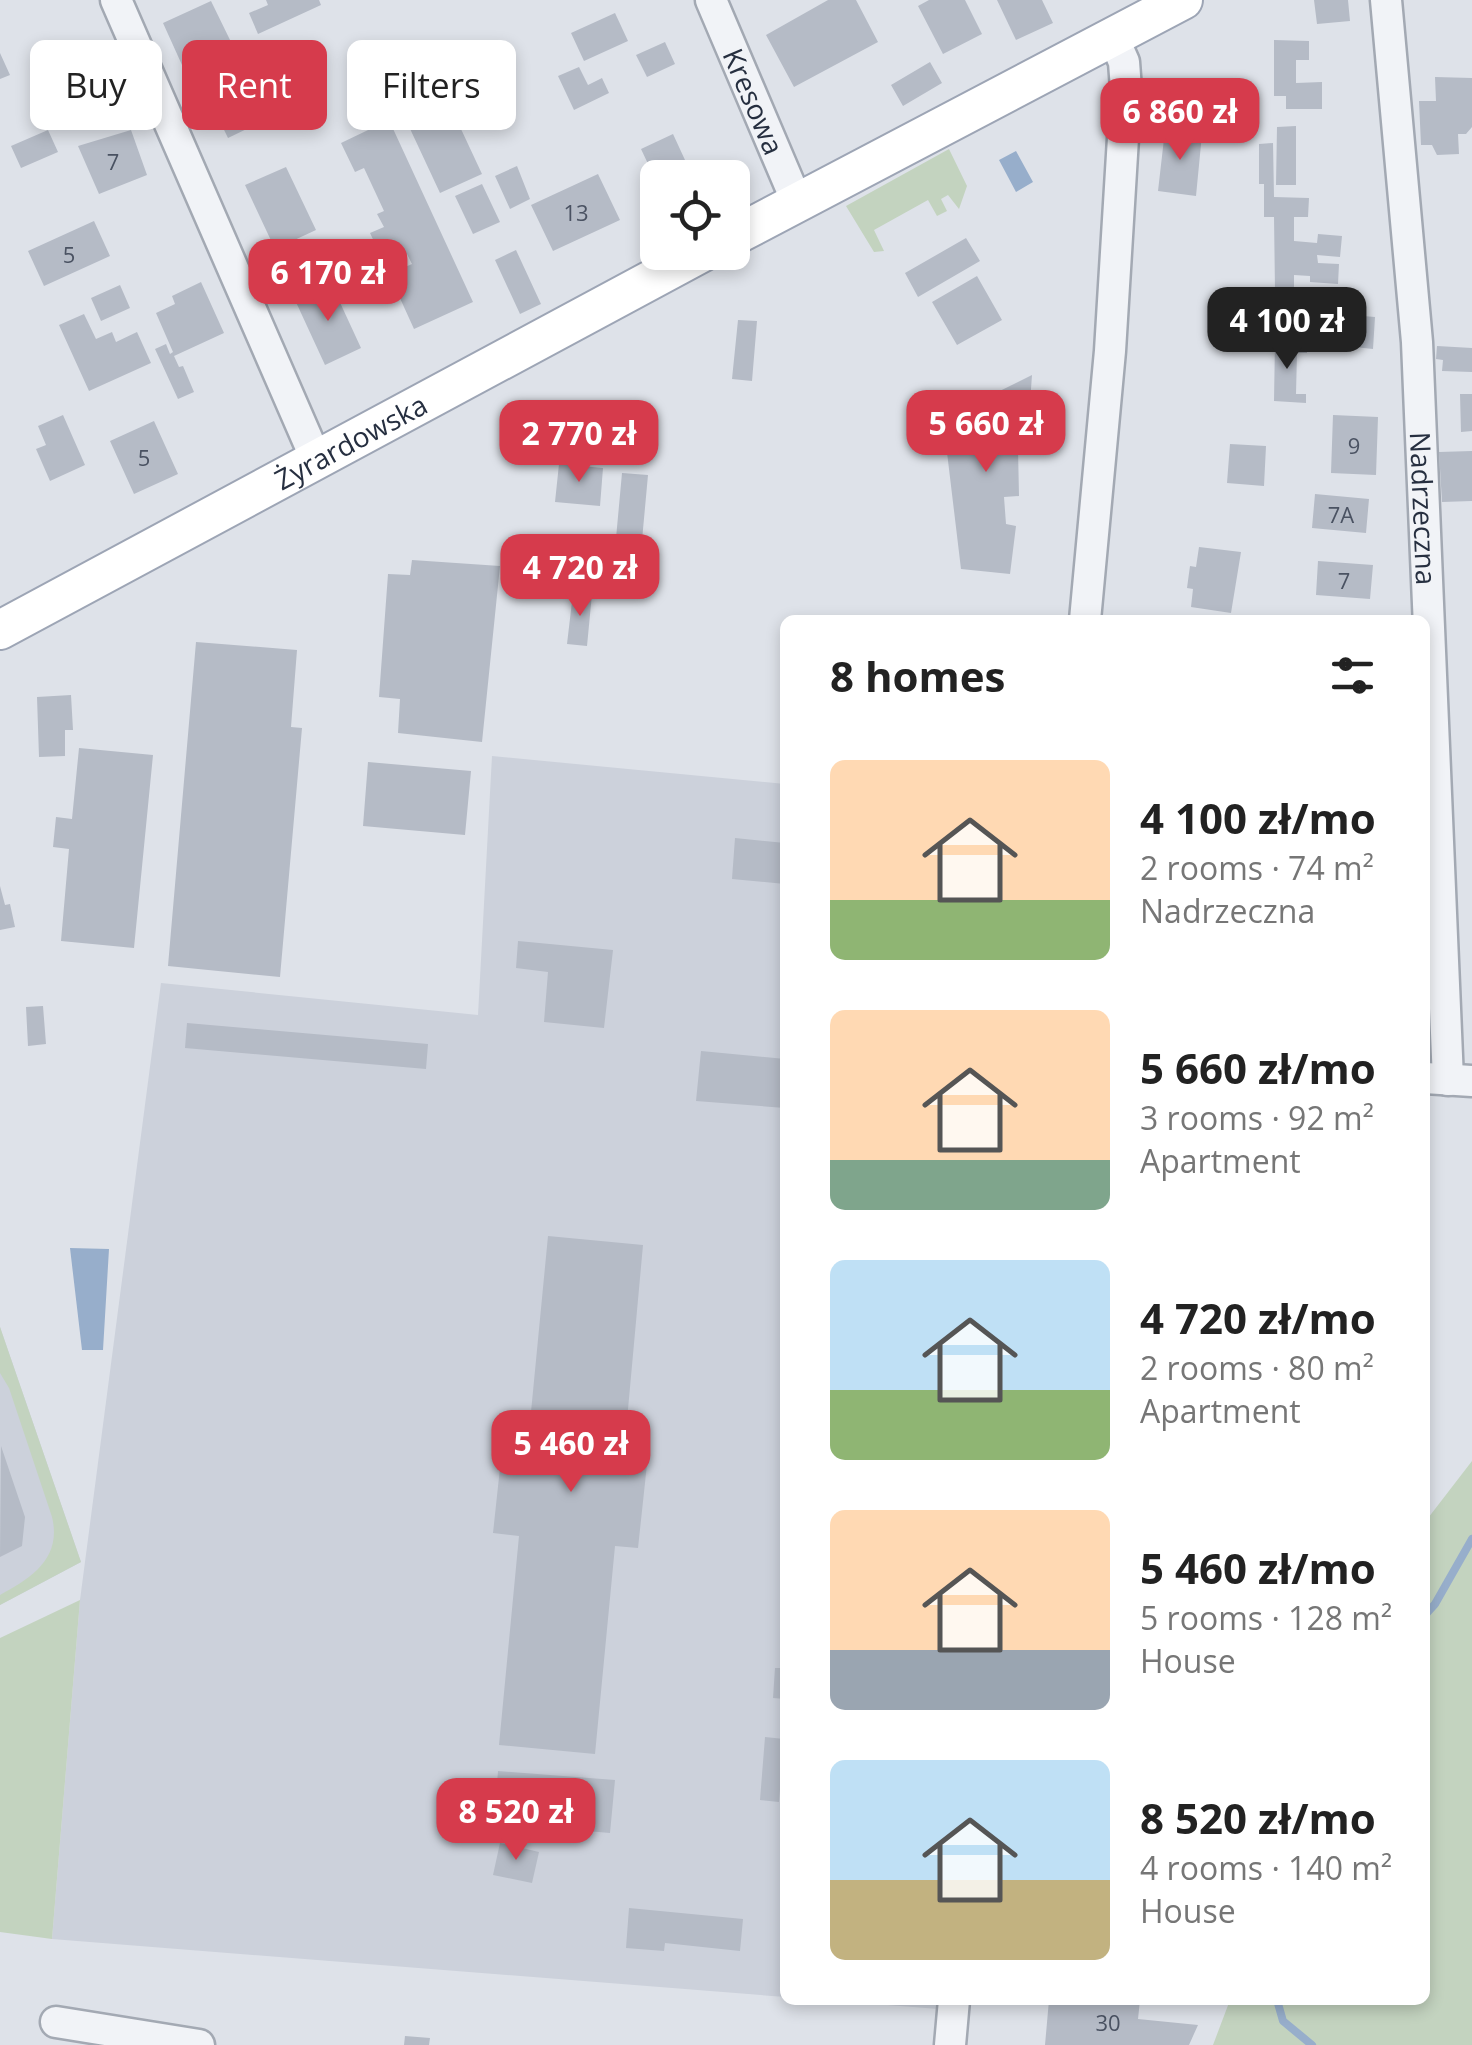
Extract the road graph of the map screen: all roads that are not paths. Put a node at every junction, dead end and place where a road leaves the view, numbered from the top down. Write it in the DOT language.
graph roads {
  1 [pos="116,0"];
  2 [pos="711,0"];
  3 [pos="1183,0"];
  4 [pos="1386,0"];
  5 [pos="1113,37"];
  6 [pos="797,202"];
  7 [pos="750,227"];
  8 [pos="668,270"];
  9 [pos="316,459"];
  10 [pos="1085,615"];
  11 [pos="1428,615"];
  12 [pos="0,630"];
  13 [pos="1430,651"];
  14 [pos="1448,1080"];
  15 [pos="954,2005"];
  16 [pos="56,2022"];
  17 [pos="199,2045"];
  18 [pos="950,2045"];
  1 -- 9 [label="street"];
  2 -- 6 [label="street, Kresowa"];
  3 -- 5 [label="main road"];
  4 -- 11 [label="street, Nadrzeczna"];
  5 -- 6 [label="main road"];
  5 -- 10 [label="street"];
  6 -- 7 [label="main road"];
  8 -- 9 [label="main road, Żyrardowska"];
  9 -- 12 [label="main road, Żyrardowska"];
  13 -- 14 [label="street, Nadrzeczna"];
  15 -- 18 [label="street"];
  16 -- 17 [label="street"];
}
